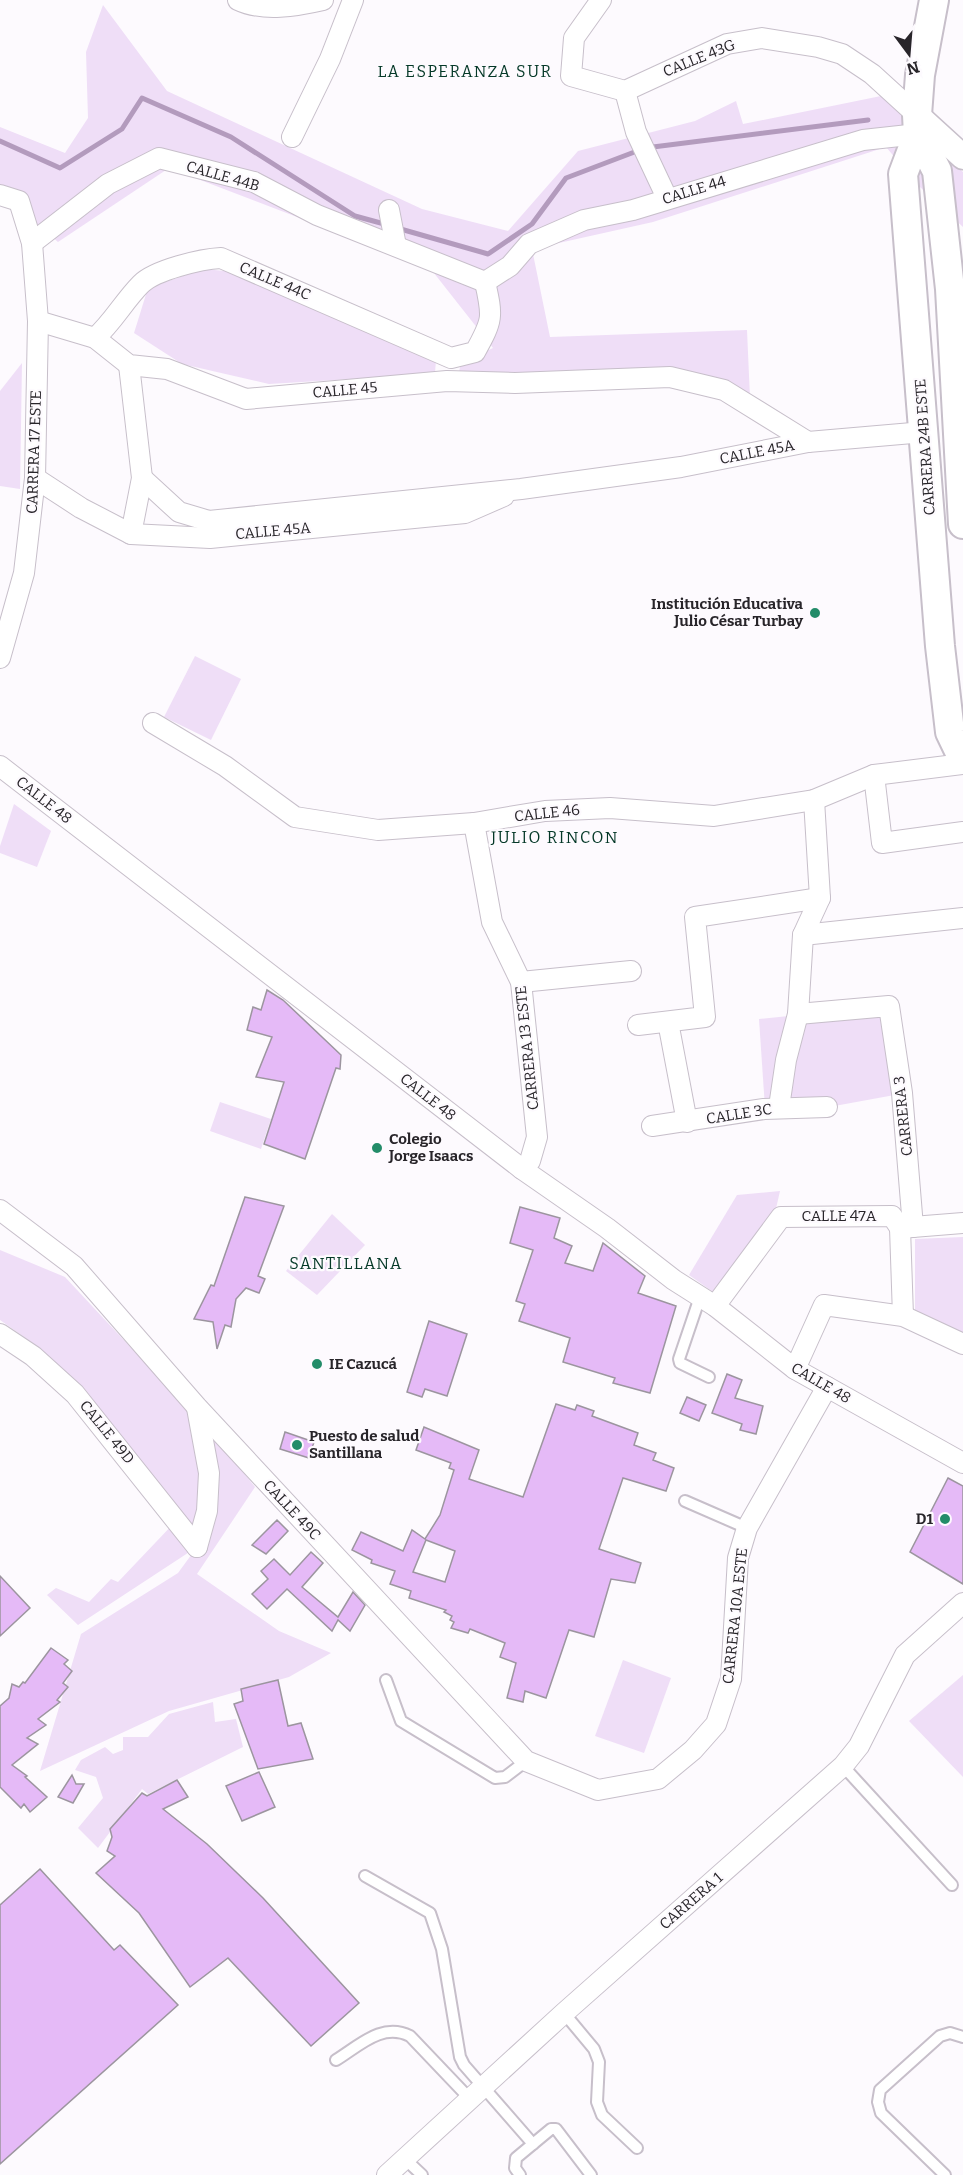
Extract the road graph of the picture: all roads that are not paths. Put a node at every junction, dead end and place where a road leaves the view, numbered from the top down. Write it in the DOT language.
graph roads {
  1 [pos="238,0"];
  2 [pos="323,0"];
  3 [pos="353,0"];
  4 [pos="601,0"];
  5 [pos="934,0"];
  6 [pos="625,91"];
  7 [pos="918,125"];
  8 [pos="292,137"];
  9 [pos="963,157"];
  10 [pos="0,195"];
  11 [pos="667,198"];
  12 [pos="389,210"];
  13 [pos="32,243"];
  14 [pos="396,246"];
  15 [pos="485,282"];
  16 [pos="956,296"];
  17 [pos="38,321"];
  18 [pos="94,338"];
  19 [pos="452,358"];
  20 [pos="129,365"];
  21 [pos="447,381"];
  22 [pos="924,432"];
  23 [pos="808,442"];
  24 [pos="35,478"];
  25 [pos="142,478"];
  26 [pos="963,524"];
  27 [pos="209,530"];
  28 [pos="131,534"];
  29 [pos="940,646"];
  30 [pos="0,658"];
  31 [pos="963,666"];
  32 [pos="153,723"];
  33 [pos="963,759"];
  34 [pos="963,764"];
  35 [pos="0,766"];
  36 [pos="874,775"];
  37 [pos="814,800"];
  38 [pos="474,823"];
  39 [pos="963,832"];
  40 [pos="820,897"];
  41 [pos="963,918"];
  42 [pos="803,935"];
  43 [pos="631,971"];
  44 [pos="521,982"];
  45 [pos="798,1014"];
  46 [pos="668,1022"];
  47 [pos="638,1025"];
  48 [pos="779,1107"];
  49 [pos="827,1107"];
  50 [pos="687,1122"];
  51 [pos="652,1126"];
  52 [pos="522,1169"];
  53 [pos="0,1210"];
  54 [pos="963,1223"];
  55 [pos="906,1227"];
  56 [pos="707,1301"];
  57 [pos="903,1316"];
  58 [pos="0,1334"];
  59 [pos="963,1344"];
  60 [pos="795,1369"];
  61 [pos="709,1377"];
  62 [pos="827,1387"];
  63 [pos="197,1407"];
  64 [pos="963,1463"];
  65 [pos="685,1501"];
  66 [pos="747,1528"];
  67 [pos="963,1603"];
  68 [pos="386,1680"];
  69 [pos="526,1761"];
  70 [pos="843,1766"];
  71 [pos="598,1790"];
  72 [pos="365,1876"];
  73 [pos="952,1885"];
  74 [pos="564,2013"];
  75 [pos="963,2037"];
  76 [pos="336,2060"];
  77 [pos="477,2094"];
  78 [pos="533,2144"];
  79 [pos="637,2148"];
  80 [pos="405,2159"];
  81 [pos="387,2175"];
  82 [pos="422,2175"];
  83 [pos="520,2175"];
  84 [pos="591,2175"];
  85 [pos="945,2175"];
  1 -- 2 [label="street"];
  3 -- 8 [label="street"];
  4 -- 6 [label="street"];
  5 -- 7 [label="main road, CARRERA 24B ESTE"];
  6 -- 7 [label="street, CALLE 43G"];
  6 -- 11 [label="street"];
  7 -- 9 [label="street"];
  7 -- 11 [label="street, CALLE 44"];
  7 -- 16 [label="main road"];
  7 -- 22 [label="main road, CARRERA 24B ESTE"];
  10 -- 13 [label="street"];
  11 -- 15 [label="street, CALLE 44"];
  12 -- 14 [label="street"];
  13 -- 14 [label="street, CALLE 44B"];
  13 -- 17 [label="street, CARRERA 17 ESTE"];
  14 -- 15 [label="street, CALLE 44B"];
  15 -- 19 [label="street"];
  16 -- 26 [label="main road"];
  17 -- 18 [label="street"];
  17 -- 24 [label="street, CARRERA 17 ESTE"];
  18 -- 19 [label="street, CALLE 44C"];
  18 -- 20 [label="street"];
  19 -- 21 [label="street"];
  20 -- 21 [label="street, CALLE 45"];
  20 -- 25 [label="street"];
  21 -- 23 [label="street, CALLE 45"];
  22 -- 23 [label="street, CALLE 45A"];
  22 -- 29 [label="main road, CARRERA 24B ESTE"];
  23 -- 27 [label="street, CALLE 45A"];
  24 -- 28 [label="street, CALLE 45A"];
  24 -- 30 [label="street, CARRERA 17 ESTE"];
  25 -- 27 [label="street, CALLE 45A"];
  25 -- 28 [label="street"];
  27 -- 28 [label="street, CALLE 45A"];
  29 -- 31 [label="main road"];
  29 -- 33 [label="main road, CARRERA 24B ESTE"];
  32 -- 38 [label="street, CALLE 46"];
  34 -- 36 [label="street, CALLE 46"];
  35 -- 52 [label="street, CALLE 48"];
  36 -- 37 [label="street, CALLE 46"];
  36 -- 39 [label="street"];
  37 -- 38 [label="street, CALLE 46"];
  37 -- 40 [label="street"];
  38 -- 44 [label="street, CARRERA 13 ESTE"];
  40 -- 42 [label="street"];
  40 -- 46 [label="street"];
  41 -- 42 [label="street"];
  42 -- 45 [label="street"];
  43 -- 44 [label="street"];
  44 -- 52 [label="street, CARRERA 13 ESTE"];
  45 -- 48 [label="street"];
  45 -- 55 [label="street, CARRERA 3"];
  46 -- 47 [label="street"];
  46 -- 50 [label="street"];
  48 -- 49 [label="street, CALLE 3C"];
  48 -- 50 [label="street, CALLE 3C"];
  50 -- 51 [label="street, CALLE 3C"];
  52 -- 56 [label="street, CALLE 48"];
  53 -- 63 [label="street, CALLE 49C"];
  54 -- 55 [label="street"];
  55 -- 56 [label="street, CALLE 47A"];
  55 -- 57 [label="street, CARRERA 3"];
  56 -- 60 [label="street, CALLE 48"];
  56 -- 61 [label="lane"];
  57 -- 59 [label="street"];
  57 -- 60 [label="street"];
  58 -- 63 [label="street, CALLE 49D"];
  60 -- 62 [label="street, CALLE 48"];
  62 -- 64 [label="street, CALLE 48"];
  62 -- 66 [label="street, CARRERA 10A ESTE"];
  63 -- 69 [label="street, CALLE 49C"];
  65 -- 66 [label="lane"];
  66 -- 71 [label="street, CARRERA 10A ESTE"];
  67 -- 70 [label="street, CARRERA 1"];
  68 -- 69 [label="lane"];
  69 -- 71 [label="street, CALLE 49C"];
  70 -- 73 [label="lane"];
  70 -- 74 [label="street, CARRERA 1"];
  72 -- 77 [label="lane"];
  74 -- 77 [label="street, CARRERA 1"];
  74 -- 79 [label="lane"];
  75 -- 85 [label="lane"];
  76 -- 77 [label="lane"];
  77 -- 78 [label="lane"];
  77 -- 80 [label="street, CARRERA 1"];
  78 -- 83 [label="lane"];
  78 -- 84 [label="lane"];
  80 -- 81 [label="street, CARRERA 1"];
  80 -- 82 [label="lane"];
}
